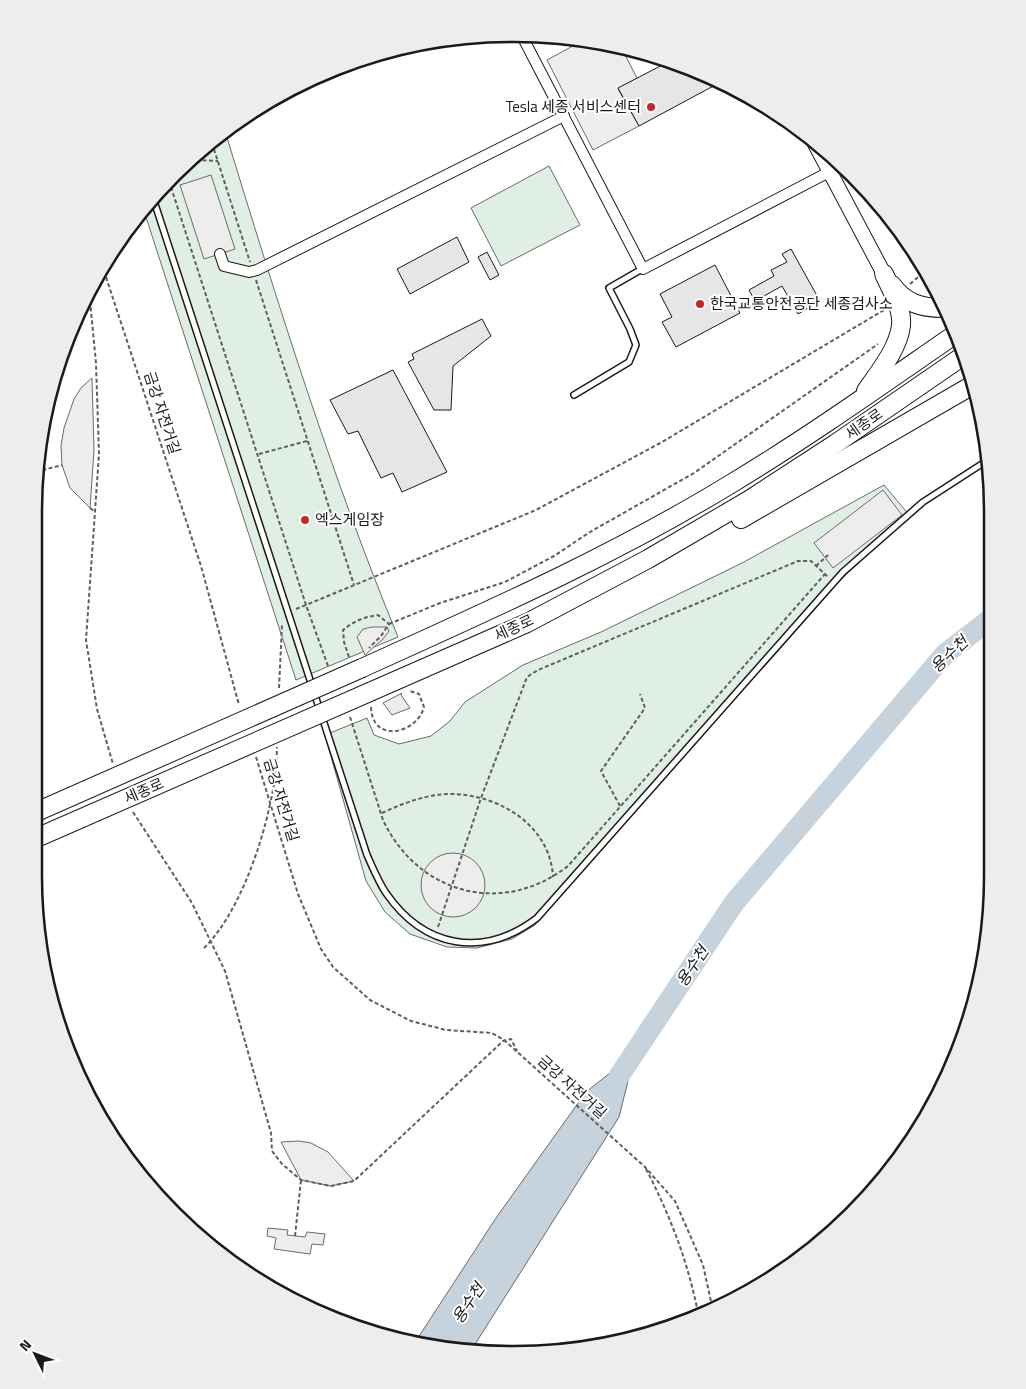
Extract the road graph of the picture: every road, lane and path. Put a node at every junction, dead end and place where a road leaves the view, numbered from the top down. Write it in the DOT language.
graph roads {
  1 [pos="526,43"];
  2 [pos="564,116"];
  3 [pos="214,150"];
  4 [pos="823,159"];
  5 [pos="202,160"];
  6 [pos="218,161"];
  7 [pos="830,172"];
  8 [pos="172,189"];
  9 [pos="155,208"];
  10 [pos="220,254"];
  11 [pos="643,269"];
  12 [pos="253,271"];
  13 [pos="884,274"];
  14 [pos="919,276"];
  15 [pos="106,278"];
  16 [pos="910,283"];
  17 [pos="90,306"];
  18 [pos="936,308"];
  19 [pos="886,317"];
  20 [pos="945,327"];
  21 [pos="882,337"];
  22 [pos="950,338"];
  23 [pos="958,359"];
  24 [pos="96,376"];
  25 [pos="92,378"];
  26 [pos="966,389"];
  27 [pos="866,391"];
  28 [pos="574,395"];
  29 [pos="822,426"];
  30 [pos="307,441"];
  31 [pos="258,454"];
  32 [pos="62,464"];
  33 [pos="980,465"];
  34 [pos="45,469"];
  35 [pos="90,508"];
  36 [pos="95,512"];
  37 [pos="828,555"];
  38 [pos="816,566"];
  39 [pos="825,574"];
  40 [pos="834,582"];
  41 [pos="354,585"];
  42 [pos="306,605"];
  43 [pos="288,613"];
  44 [pos="527,623"];
  45 [pos="389,624"];
  46 [pos="367,650"];
  47 [pos="356,664"];
  48 [pos="331,674"];
  49 [pos="403,693"];
  50 [pos="640,694"];
  51 [pos="371,699"];
  52 [pos="363,711"];
  53 [pos="241,712"];
  54 [pos="356,714"];
  55 [pos="371,714"];
  56 [pos="256,756"];
  57 [pos="113,765"];
  58 [pos="481,798"];
  59 [pos="270,801"];
  60 [pos="620,806"];
  61 [pos="42,809"];
  62 [pos="133,810"];
  63 [pos="382,813"];
  64 [pos="42,836"];
  65 [pos="553,877"];
  66 [pos="452,886"];
  67 [pos="436,936"];
  68 [pos="212,941"];
  69 [pos="204,948"];
  70 [pos="518,1054"];
  71 [pos="645,1167"];
  72 [pos="301,1180"];
  73 [pos="295,1236"];
  74 [pos="711,1303"];
  75 [pos="697,1309"];
  1 -- 2 [label="street"];
  2 -- 11 [label="street"];
  2 -- 12 [label="street"];
  3 -- 6 [label="path"];
  4 -- 7 [label="street"];
  5 -- 6 [label="path"];
  6 -- 12 [label="path"];
  7 -- 11 [label="street"];
  7 -- 13 [label="street"];
  8 -- 31 [label="path"];
  9 -- 43 [label="lane"];
  10 -- 12 [label="street"];
  11 -- 28 [label="lane"];
  12 -- 30 [label="path"];
  13 -- 18 [label="highway"];
  13 -- 27 [label="highway"];
  14 -- 16 [label="path"];
  15 -- 53 [label="path, 금강 자전거길"];
  17 -- 24 [label="path"];
  19 -- 41 [label="path"];
  20 -- 27 [label="highway"];
  21 -- 45 [label="path"];
  22 -- 29 [label="highway, 세종로"];
  23 -- 44 [label="highway, 세종로"];
  24 -- 25 [label="path"];
  24 -- 36 [label="path"];
  26 -- 44 [label="highway"];
  27 -- 29 [label="highway"];
  29 -- 47 [label="highway, 세종로"];
  30 -- 31 [label="path"];
  30 -- 41 [label="path"];
  31 -- 42 [label="path"];
  32 -- 34 [label="path"];
  33 -- 40 [label="lane"];
  35 -- 36 [label="path"];
  36 -- 57 [label="path"];
  37 -- 38 [label="path"];
  38 -- 39 [label="path"];
  38 -- 58 [label="path"];
  39 -- 40 [label="path"];
  39 -- 60 [label="path"];
  40 -- 67 [label="lane"];
  41 -- 42 [label="path"];
  42 -- 43 [label="path"];
  42 -- 48 [label="path"];
  43 -- 67 [label="lane"];
  44 -- 51 [label="highway, 세종로"];
  45 -- 46 [label="path"];
  45 -- 47 [label="path"];
  47 -- 61 [label="highway, 세종로, bridge"];
  49 -- 55 [label="path"];
  50 -- 60 [label="path"];
  51 -- 52 [label="path"];
  51 -- 64 [label="highway, 세종로, bridge"];
  54 -- 63 [label="path"];
  56 -- 59 [label="path, 금강 자전거길"];
  58 -- 63 [label="path"];
  58 -- 65 [label="path"];
  58 -- 66 [label="path"];
  59 -- 68 [label="path"];
  59 -- 70 [label="path, 금강 자전거길"];
  60 -- 65 [label="path"];
  62 -- 68 [label="path"];
  63 -- 66 [label="path"];
  65 -- 66 [label="path"];
  66 -- 67 [label="path"];
  68 -- 69 [label="path"];
  68 -- 72 [label="path"];
  70 -- 71 [label="path, 금강 자전거길"];
  70 -- 72 [label="path"];
  71 -- 74 [label="path, 금강 자전거길"];
  71 -- 75 [label="path"];
  72 -- 73 [label="path"];
}
